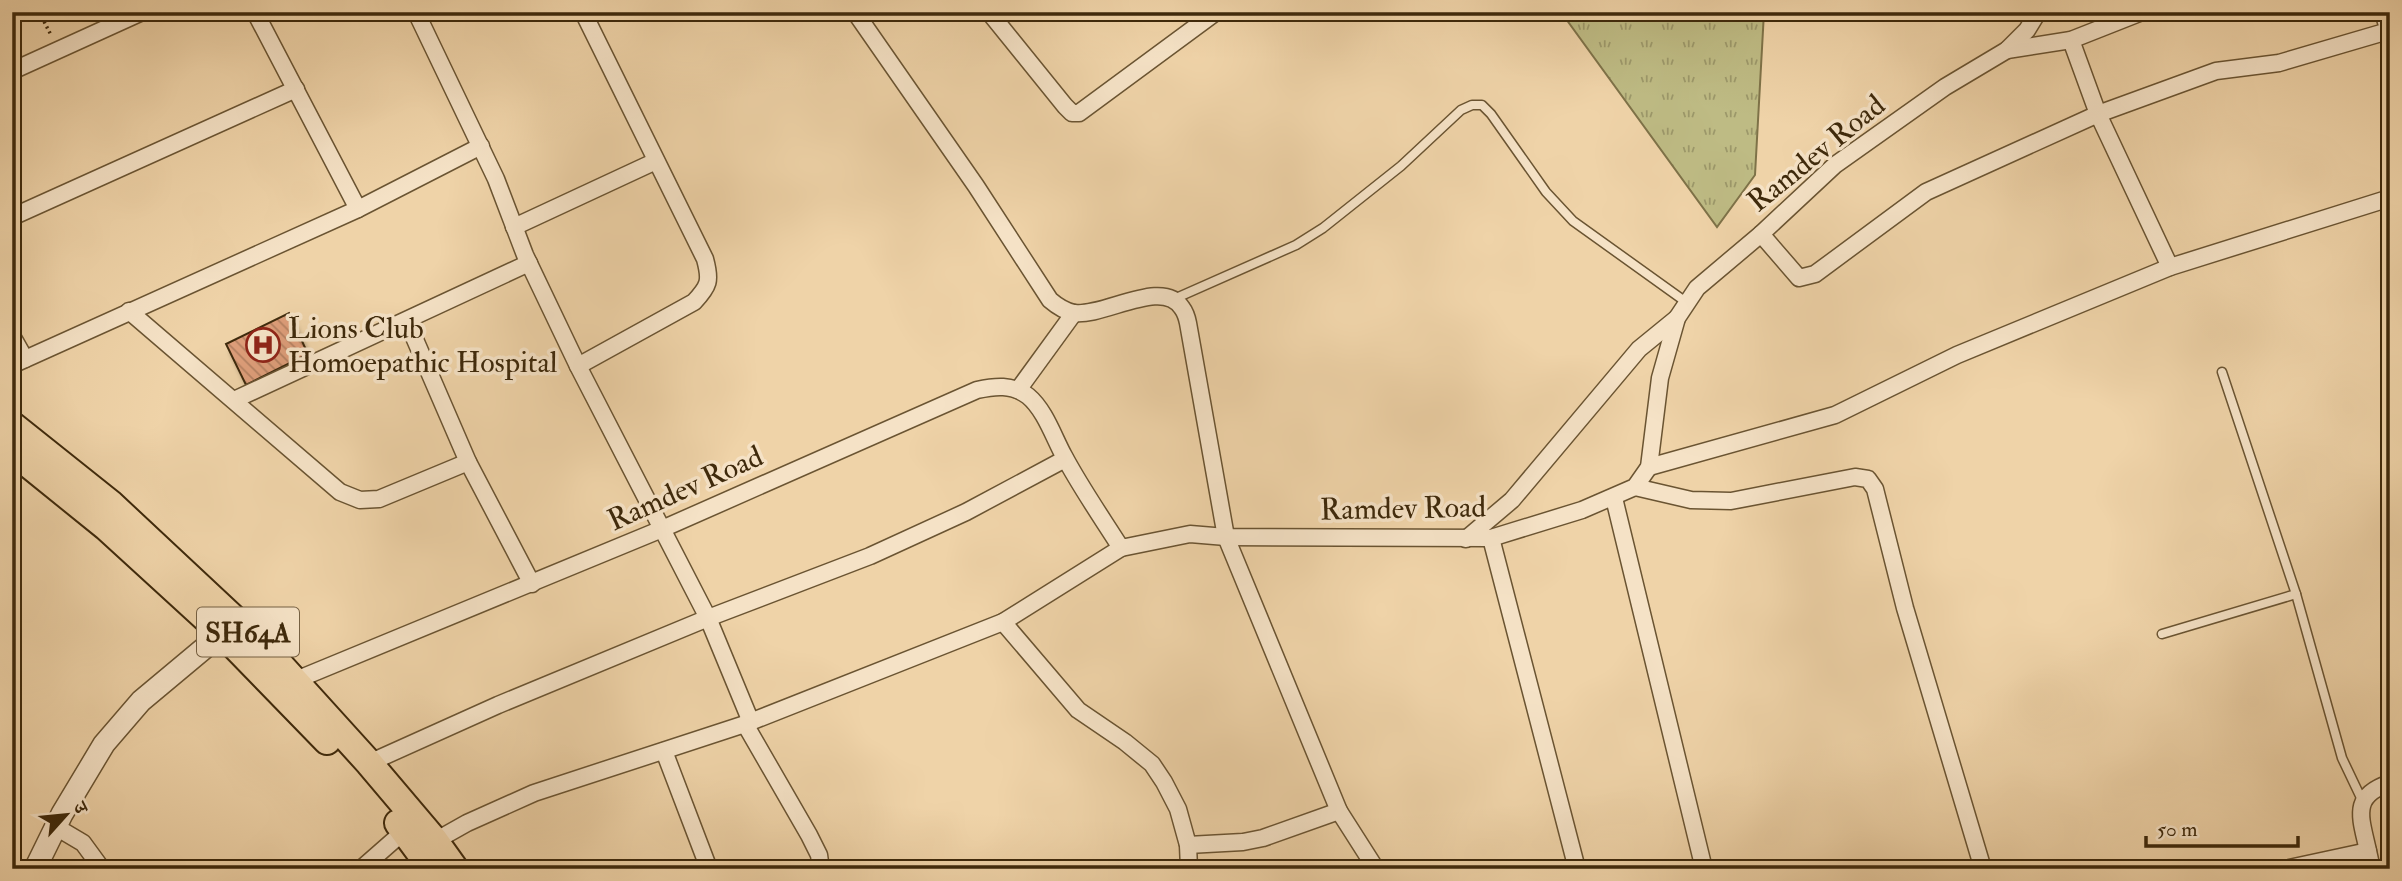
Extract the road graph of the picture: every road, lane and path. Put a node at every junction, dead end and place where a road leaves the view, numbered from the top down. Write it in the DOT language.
graph roads {
  1 [pos="39,12"];
  2 [pos="142,12"];
  3 [pos="255,12"];
  4 [pos="416,12"];
  5 [pos="583,12"];
  6 [pos="855,12"];
  7 [pos="989,12"];
  8 [pos="1216,12"];
  9 [pos="2038,12"];
  10 [pos="2142,12"];
  11 [pos="2383,12"];
  12 [pos="2389,33"];
  13 [pos="2071,40"];
  14 [pos="59,50"];
  15 [pos="2007,50"];
  16 [pos="12,71"];
  17 [pos="296,89"];
  18 [pos="2098,114"];
  19 [pos="481,146"];
  20 [pos="656,161"];
  21 [pos="2390,198"];
  22 [pos="358,209"];
  23 [pos="12,217"];
  24 [pos="514,227"];
  25 [pos="1761,234"];
  26 [pos="529,263"];
  27 [pos="2170,267"];
  28 [pos="1174,299"];
  29 [pos="1686,302"];
  30 [pos="129,311"];
  31 [pos="1074,313"];
  32 [pos="1677,318"];
  33 [pos="407,321"];
  34 [pos="12,336"];
  35 [pos="19,362"];
  36 [pos="578,366"];
  37 [pos="2222,372"];
  38 [pos="1018,390"];
  39 [pos="234,400"];
  40 [pos="12,425"];
  41 [pos="12,451"];
  42 [pos="1065,459"];
  43 [pos="468,462"];
  44 [pos="1649,467"];
  45 [pos="1635,487"];
  46 [pos="1614,498"];
  47 [pos="663,529"];
  48 [pos="1226,537"];
  49 [pos="1491,538"];
  50 [pos="1466,539"];
  51 [pos="1121,548"];
  52 [pos="532,584"];
  53 [pos="2296,594"];
  54 [pos="708,618"];
  55 [pos="1003,622"];
  56 [pos="230,628"];
  57 [pos="2162,634"];
  58 [pos="296,680"];
  59 [pos="748,723"];
  60 [pos="664,751"];
  61 [pos="369,763"];
  62 [pos="2390,783"];
  63 [pos="2362,800"];
  64 [pos="1339,811"];
  65 [pos="411,825"];
  66 [pos="56,827"];
  67 [pos="435,841"];
  68 [pos="1188,845"];
  69 [pos="2368,851"];
  70 [pos="35,869"];
  71 [pos="102,869"];
  72 [pos="361,869"];
  73 [pos="432,869"];
  74 [pos="455,869"];
  75 [pos="709,869"];
  76 [pos="821,869"];
  77 [pos="1189,869"];
  78 [pos="1376,869"];
  79 [pos="1577,869"];
  80 [pos="1704,869"];
  81 [pos="1983,869"];
  82 [pos="2285,869"];
  83 [pos="2372,869"];
  1 -- 14 [label="path"];
  2 -- 14 [label="street"];
  3 -- 17 [label="street"];
  4 -- 19 [label="street"];
  5 -- 20 [label="street"];
  6 -- 31 [label="street"];
  7 -- 8 [label="street"];
  9 -- 15 [label="street, Ramdev Road"];
  10 -- 13 [label="street"];
  11 -- 12 [label="street"];
  12 -- 18 [label="street"];
  13 -- 15 [label="street"];
  13 -- 18 [label="street"];
  14 -- 16 [label="street"];
  15 -- 25 [label="street, Ramdev Road"];
  17 -- 22 [label="street"];
  17 -- 23 [label="street"];
  18 -- 25 [label="street"];
  18 -- 27 [label="street"];
  19 -- 22 [label="street"];
  19 -- 24 [label="street"];
  20 -- 24 [label="street"];
  20 -- 36 [label="street"];
  21 -- 27 [label="street"];
  22 -- 30 [label="street"];
  24 -- 26 [label="street"];
  25 -- 29 [label="street, Ramdev Road"];
  26 -- 33 [label="street"];
  26 -- 36 [label="street"];
  27 -- 44 [label="street"];
  28 -- 29 [label="lane"];
  28 -- 31 [label="street"];
  28 -- 48 [label="street"];
  29 -- 32 [label="street, Ramdev Road"];
  30 -- 35 [label="street"];
  30 -- 39 [label="street"];
  31 -- 38 [label="street"];
  32 -- 44 [label="street, Ramdev Road"];
  32 -- 50 [label="street"];
  33 -- 39 [label="street"];
  33 -- 43 [label="street"];
  34 -- 35 [label="street"];
  36 -- 47 [label="street"];
  37 -- 53 [label="lane"];
  38 -- 42 [label="street"];
  38 -- 47 [label="street, Ramdev Road"];
  39 -- 43 [label="street"];
  40 -- 56 [label="main road, SH64A"];
  41 -- 56 [label="main road, SH64A"];
  42 -- 51 [label="street"];
  42 -- 54 [label="street"];
  43 -- 52 [label="street"];
  44 -- 45 [label="street, Ramdev Road"];
  45 -- 46 [label="street, Ramdev Road"];
  45 -- 81 [label="street"];
  46 -- 49 [label="street, Ramdev Road"];
  46 -- 80 [label="street"];
  47 -- 52 [label="street, Ramdev Road"];
  47 -- 54 [label="street"];
  48 -- 50 [label="street, Ramdev Road"];
  48 -- 51 [label="street, Ramdev Road"];
  48 -- 64 [label="street"];
  49 -- 50 [label="street, Ramdev Road"];
  49 -- 79 [label="street"];
  51 -- 55 [label="street"];
  52 -- 58 [label="street, Ramdev Road"];
  53 -- 57 [label="lane"];
  53 -- 63 [label="lane"];
  54 -- 59 [label="street"];
  54 -- 61 [label="street"];
  55 -- 59 [label="street"];
  55 -- 68 [label="street"];
  56 -- 58 [label="main road, SH64A"];
  56 -- 65 [label="main road, SH64A"];
  56 -- 66 [label="street"];
  58 -- 61 [label="main road, SH64A"];
  59 -- 60 [label="street"];
  59 -- 76 [label="street"];
  60 -- 67 [label="street"];
  60 -- 75 [label="street"];
  61 -- 65 [label="main road, SH64A"];
  62 -- 63 [label="street"];
  63 -- 69 [label="street"];
  64 -- 68 [label="street"];
  64 -- 78 [label="street"];
  65 -- 67 [label="main road, SH64A"];
  65 -- 72 [label="street"];
  65 -- 73 [label="main road, SH64A"];
  66 -- 70 [label="street"];
  66 -- 71 [label="street"];
  67 -- 74 [label="main road, SH64A"];
  68 -- 77 [label="street"];
  69 -- 82 [label="street"];
  69 -- 83 [label="street"];
}
